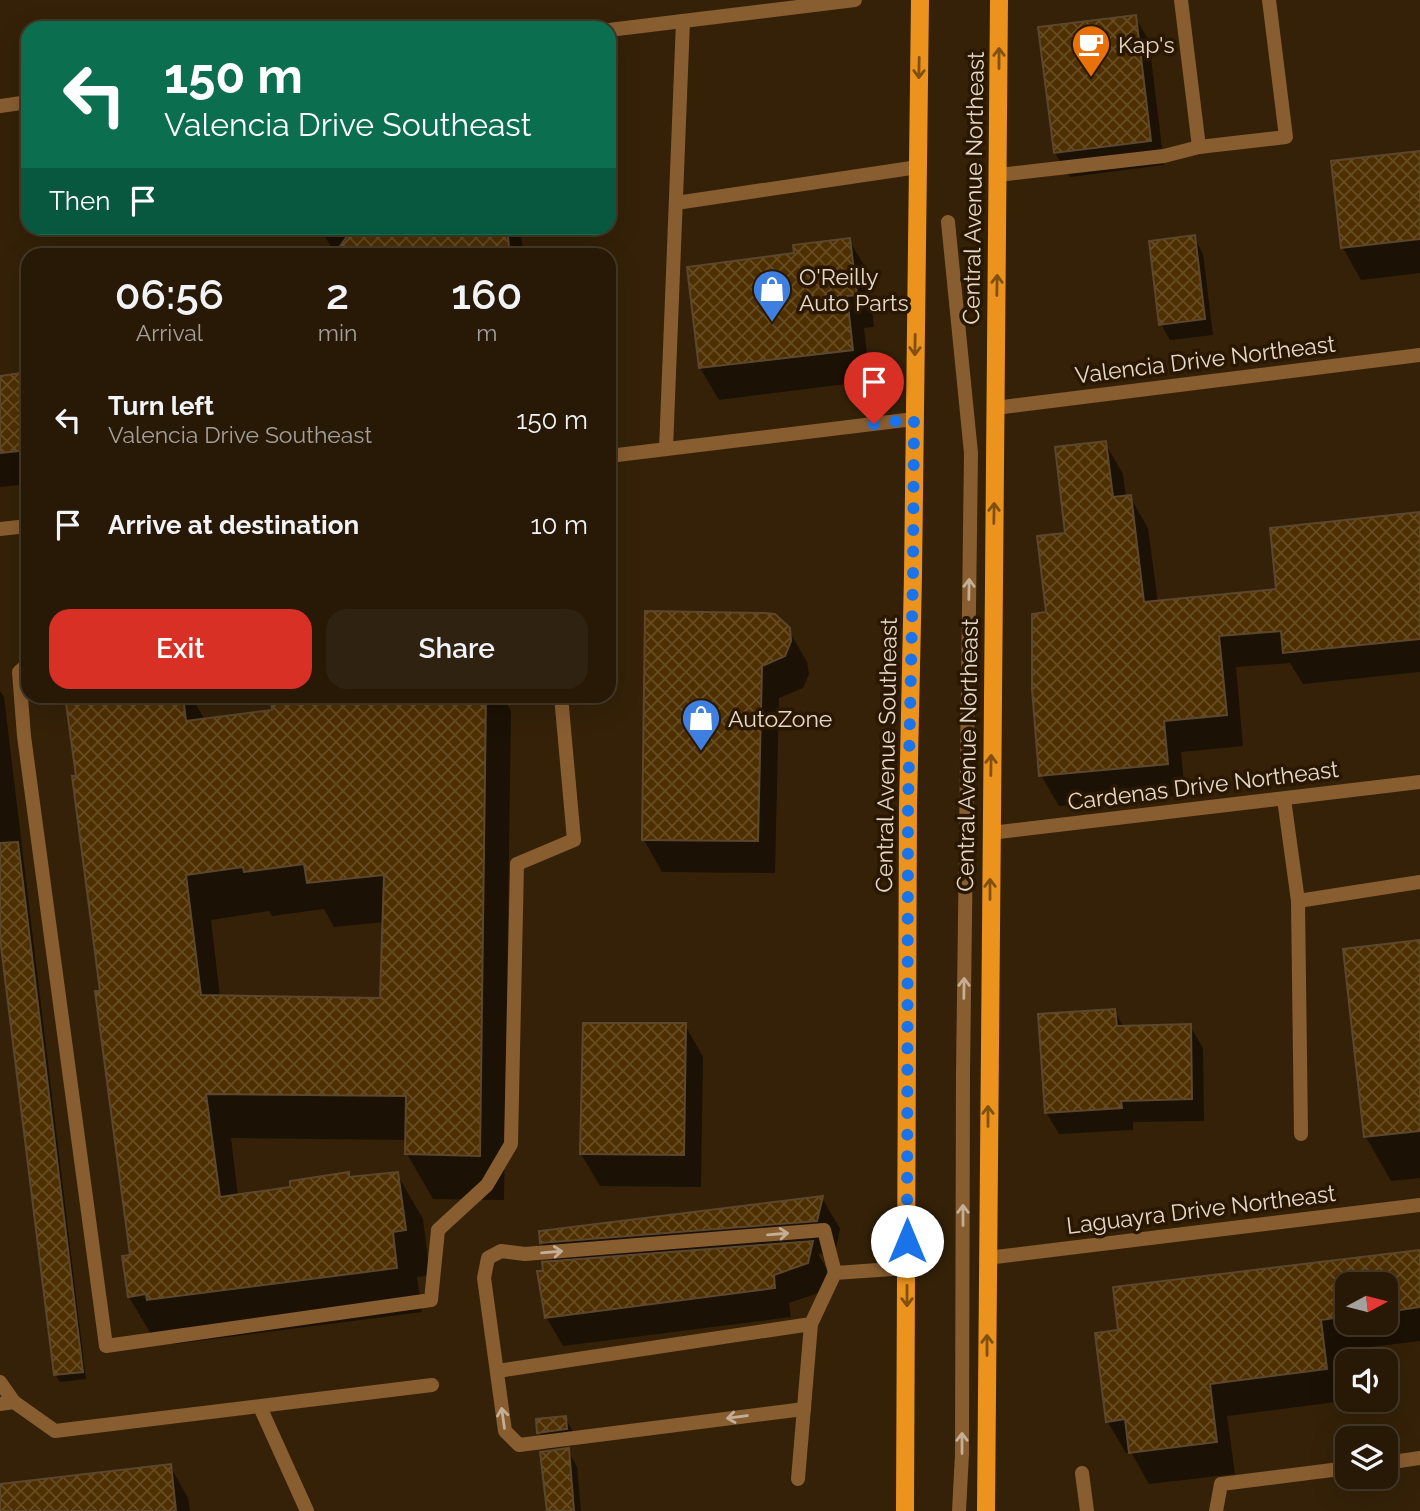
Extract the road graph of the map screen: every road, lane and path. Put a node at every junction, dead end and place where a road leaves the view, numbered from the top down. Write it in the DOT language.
graph roads {
  1 [pos="855,0"];
  2 [pos="920,0"];
  3 [pos="999,0"];
  4 [pos="1181,0"];
  5 [pos="1269,0"];
  6 [pos="683,21"];
  7 [pos="616,29"];
  8 [pos="21,103"];
  9 [pos="0,106"];
  10 [pos="1199,147"];
  11 [pos="918,167"];
  12 [pos="998,175"];
  13 [pos="676,204"];
  14 [pos="948,222"];
  15 [pos="1420,355"];
  16 [pos="995,408"];
  17 [pos="914,419"];
  18 [pos="666,449"];
  19 [pos="616,455"];
  20 [pos="21,527"];
  21 [pos="0,529"];
  22 [pos="21,670"];
  23 [pos="21,698"];
  24 [pos="21,703"];
  25 [pos="562,703"];
  26 [pos="1420,782"];
  27 [pos="1284,799"];
  28 [pos="991,833"];
  29 [pos="1420,882"];
  30 [pos="1298,901"];
  31 [pos="1301,1134"];
  32 [pos="1420,1205"];
  33 [pos="987,1258"];
  34 [pos="907,1268"];
  35 [pos="835,1273"];
  36 [pos="811,1324"];
  37 [pos="496,1371"];
  38 [pos="0,1382"];
  39 [pos="432,1385"];
  40 [pos="7,1403"];
  41 [pos="260,1407"];
  42 [pos="804,1409"];
  43 [pos="1420,1458"];
  44 [pos="1398,1461"];
  45 [pos="1335,1470"];
  46 [pos="1082,1473"];
  47 [pos="798,1479"];
  48 [pos="307,1511"];
  49 [pos="905,1511"];
  50 [pos="959,1511"];
  51 [pos="986,1511"];
  52 [pos="1087,1511"];
  53 [pos="1216,1511"];
  1 -- 6 [label="street"];
  2 -- 11 [label="main road, Central Avenue Southeast, one-way"];
  12 -- 3 [label="main road, Central Avenue Northeast, one-way"];
  4 -- 10 [label="street"];
  5 -- 10 [label="street"];
  6 -- 7 [label="street"];
  6 -- 13 [label="street"];
  8 -- 9 [label="street"];
  10 -- 12 [label="street"];
  11 -- 13 [label="street"];
  11 -- 17 [label="main road, Central Avenue Southeast, one-way"];
  16 -- 12 [label="main road, Central Avenue Northeast, one-way"];
  13 -- 18 [label="street"];
  50 -- 14 [label="street, Central Avenue Northeast, one-way"];
  15 -- 16 [label="street, Valencia Drive Northeast"];
  28 -- 16 [label="main road, Central Avenue Northeast, one-way"];
  17 -- 18 [label="street"];
  17 -- 34 [label="main road, Central Avenue Southeast"];
  18 -- 19 [label="street"];
  20 -- 21 [label="street"];
  22 -- 23 [label="street"];
  24 -- 25 [label="street"];
  26 -- 27 [label="street, Cardenas Drive Northeast"];
  27 -- 28 [label="street, Cardenas Drive Northeast"];
  27 -- 30 [label="street"];
  33 -- 28 [label="main road, Central Avenue Northeast, one-way"];
  29 -- 30 [label="street"];
  30 -- 31 [label="street"];
  32 -- 33 [label="street, Laguayra Drive Northeast"];
  51 -- 33 [label="main road, Central Avenue Northeast, one-way"];
  34 -- 35 [label="street"];
  34 -- 49 [label="main road, Central Avenue Southeast, one-way"];
  35 -- 36 [label="street"];
  37 -- 35 [label="street, one-way"];
  36 -- 37 [label="street"];
  36 -- 42 [label="street"];
  42 -- 37 [label="street, one-way"];
  38 -- 40 [label="street"];
  39 -- 41 [label="street"];
  40 -- 41 [label="street"];
  41 -- 48 [label="street"];
  42 -- 47 [label="street"];
  43 -- 44 [label="street"];
  45 -- 53 [label="street"];
  46 -- 52 [label="street"];
}
